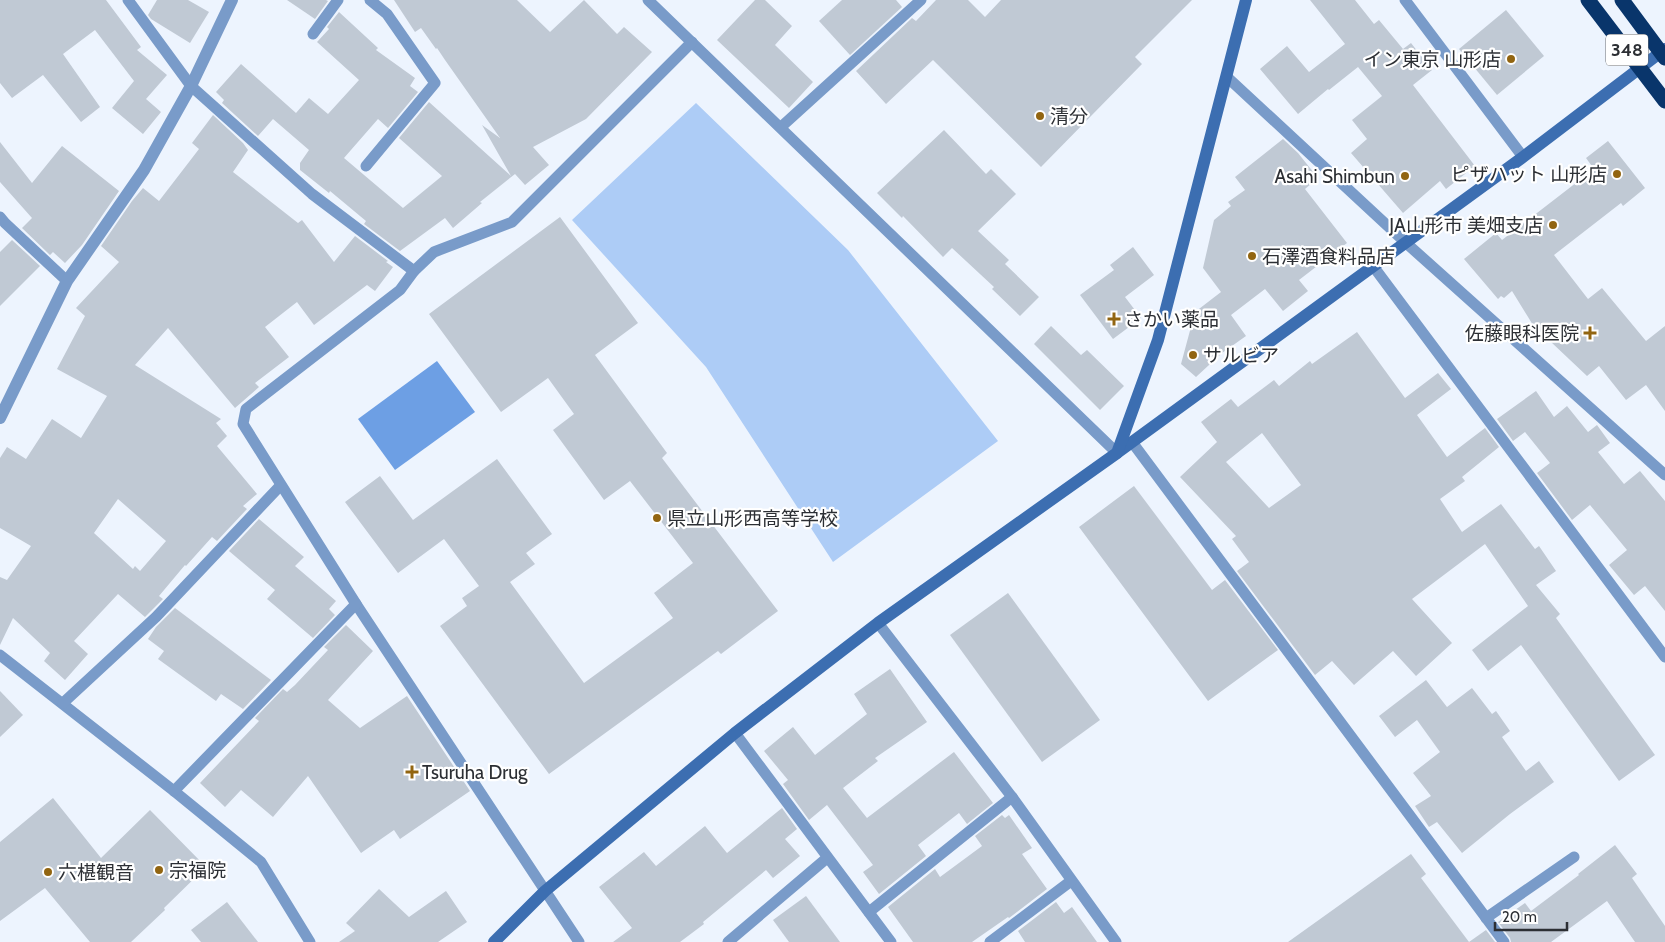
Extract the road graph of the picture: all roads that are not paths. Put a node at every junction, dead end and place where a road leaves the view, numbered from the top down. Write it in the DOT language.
graph roads {
  1 [pos="128,0"];
  2 [pos="232,0"];
  3 [pos="338,0"];
  4 [pos="370,0"];
  5 [pos="648,0"];
  6 [pos="921,0"];
  7 [pos="1246,0"];
  8 [pos="1405,0"];
  9 [pos="1588,0"];
  10 [pos="1622,0"];
  11 [pos="313,34"];
  12 [pos="692,42"];
  13 [pos="1664,53"];
  14 [pos="1641,68"];
  15 [pos="1227,77"];
  16 [pos="190,86"];
  17 [pos="1665,100"];
  18 [pos="781,127"];
  19 [pos="1523,157"];
  20 [pos="366,166"];
  21 [pos="2,222"];
  22 [pos="1405,242"];
  23 [pos="1373,266"];
  24 [pos="414,270"];
  25 [pos="67,281"];
  26 [pos="0,418"];
  27 [pos="1132,442"];
  28 [pos="1117,452"];
  29 [pos="1665,475"];
  30 [pos="280,486"];
  31 [pos="356,604"];
  32 [pos="878,623"];
  33 [pos="0,655"];
  34 [pos="1665,657"];
  35 [pos="62,703"];
  36 [pos="735,733"];
  37 [pos="174,791"];
  38 [pos="1012,797"];
  39 [pos="1574,857"];
  40 [pos="827,858"];
  41 [pos="1071,881"];
  42 [pos="545,891"];
  43 [pos="869,912"];
  44 [pos="1486,918"];
  45 [pos="310,942"];
  46 [pos="494,942"];
  47 [pos="580,942"];
  48 [pos="728,942"];
  49 [pos="891,942"];
  50 [pos="990,942"];
  51 [pos="1116,942"];
  52 [pos="1504,942"];
  1 -- 16 [label="lane"];
  2 -- 16 [label="street"];
  3 -- 11 [label="lane"];
  4 -- 20 [label="lane"];
  5 -- 12 [label="lane"];
  6 -- 18 [label="lane"];
  7 -- 15 [label="street"];
  8 -- 19 [label="lane"];
  9 -- 14 [label="highway, 348"];
  10 -- 13 [label="highway, 348"];
  12 -- 18 [label="lane"];
  12 -- 24 [label="lane"];
  13 -- 14 [label="street"];
  14 -- 17 [label="highway, 348"];
  14 -- 19 [label="street"];
  15 -- 22 [label="lane"];
  15 -- 28 [label="street"];
  16 -- 24 [label="lane"];
  16 -- 25 [label="street"];
  18 -- 28 [label="lane"];
  19 -- 22 [label="street"];
  21 -- 25 [label="lane"];
  22 -- 23 [label="street"];
  22 -- 29 [label="lane"];
  23 -- 27 [label="street"];
  23 -- 34 [label="lane"];
  24 -- 30 [label="lane"];
  25 -- 26 [label="street"];
  27 -- 28 [label="street"];
  27 -- 44 [label="lane"];
  28 -- 32 [label="street"];
  30 -- 31 [label="lane"];
  30 -- 35 [label="lane"];
  31 -- 37 [label="lane"];
  31 -- 42 [label="lane"];
  32 -- 36 [label="street"];
  32 -- 38 [label="lane"];
  33 -- 35 [label="lane"];
  35 -- 37 [label="lane"];
  36 -- 40 [label="lane"];
  36 -- 42 [label="street"];
  37 -- 45 [label="lane"];
  38 -- 41 [label="lane"];
  38 -- 43 [label="lane"];
  39 -- 44 [label="lane"];
  40 -- 43 [label="lane"];
  40 -- 48 [label="lane"];
  41 -- 50 [label="lane"];
  41 -- 51 [label="lane"];
  42 -- 46 [label="street"];
  42 -- 47 [label="lane"];
  43 -- 49 [label="lane"];
  44 -- 52 [label="lane"];
}
